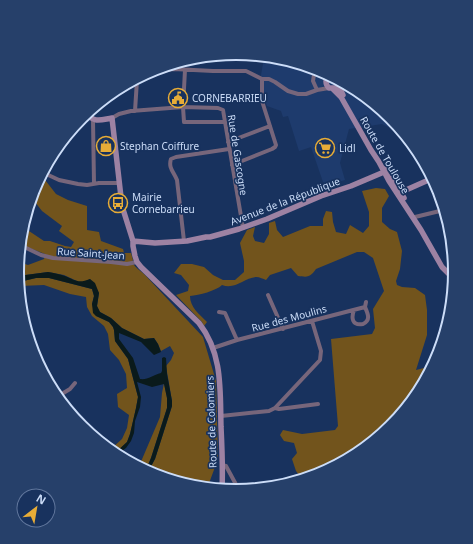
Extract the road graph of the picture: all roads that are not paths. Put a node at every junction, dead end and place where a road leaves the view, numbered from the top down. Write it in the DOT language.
graph roads {
  1 [pos="172,70"];
  2 [pos="185,70"];
  3 [pos="314,74"];
  4 [pos="262,78"];
  5 [pos="325,79"];
  6 [pos="327,80"];
  7 [pos="137,84"];
  8 [pos="335,86"];
  9 [pos="317,90"];
  10 [pos="183,106"];
  11 [pos="135,111"];
  12 [pos="91,117"];
  13 [pos="112,118"];
  14 [pos="94,120"];
  15 [pos="225,122"];
  16 [pos="270,126"];
  17 [pos="228,142"];
  18 [pos="229,149"];
  19 [pos="232,165"];
  20 [pos="384,172"];
  21 [pos="48,175"];
  22 [pos="371,178"];
  23 [pos="428,180"];
  24 [pos="119,183"];
  25 [pos="94,184"];
  26 [pos="392,184"];
  27 [pos="412,188"];
  28 [pos="401,194"];
  29 [pos="440,211"];
  30 [pos="415,217"];
  31 [pos="243,228"];
  32 [pos="421,230"];
  33 [pos="133,241"];
  34 [pos="184,241"];
  35 [pos="25,248"];
  36 [pos="137,262"];
  37 [pos="440,262"];
  38 [pos="449,271"];
  39 [pos="449,274"];
  40 [pos="268,295"];
  41 [pos="354,310"];
  42 [pos="219,312"];
  43 [pos="312,321"];
  44 [pos="283,329"];
  45 [pos="237,340"];
  46 [pos="212,348"];
  47 [pos="75,383"];
  48 [pos="63,394"];
  49 [pos="318,404"];
  50 [pos="275,408"];
  51 [pos="221,416"];
  52 [pos="222,465"];
  53 [pos="222,484"];
  54 [pos="235,484"];
  1 -- 2 [label="street"];
  2 -- 4 [label="street"];
  2 -- 10 [label="street"];
  3 -- 9 [label="street"];
  4 -- 9 [label="street"];
  4 -- 16 [label="street"];
  5 -- 9 [label="street"];
  6 -- 8 [label="street"];
  7 -- 11 [label="street"];
  8 -- 9 [label="street"];
  8 -- 20 [label="street, Route de Toulouse"];
  8 -- 26 [label="street, Route de Toulouse"];
  10 -- 11 [label="street"];
  10 -- 15 [label="street, Rue de Gascogne"];
  10 -- 15 [label="street"];
  11 -- 13 [label="street"];
  12 -- 14 [label="street"];
  13 -- 14 [label="street"];
  13 -- 24 [label="street"];
  14 -- 25 [label="street"];
  15 -- 17 [label="street, Rue de Gascogne"];
  16 -- 17 [label="street"];
  16 -- 19 [label="street"];
  17 -- 18 [label="street, Rue de Gascogne"];
  18 -- 19 [label="street, Rue de Gascogne"];
  18 -- 34 [label="street"];
  19 -- 31 [label="street, Rue de Gascogne"];
  20 -- 22 [label="street, Avenue de la République"];
  20 -- 26 [label="street, Route de Toulouse"];
  21 -- 25 [label="street"];
  22 -- 26 [label="street"];
  22 -- 31 [label="street, Avenue de la République"];
  23 -- 27 [label="street"];
  24 -- 25 [label="street"];
  24 -- 33 [label="street"];
  26 -- 27 [label="street"];
  26 -- 28 [label="street, Route de Toulouse"];
  26 -- 32 [label="street, Route de Toulouse"];
  27 -- 28 [label="street"];
  28 -- 30 [label="street, Route de Toulouse"];
  29 -- 30 [label="street"];
  30 -- 32 [label="street, Route de Toulouse"];
  31 -- 34 [label="street, Avenue de la République"];
  32 -- 37 [label="street, Route de Toulouse"];
  33 -- 34 [label="street, Avenue de la République"];
  33 -- 36 [label="street"];
  35 -- 36 [label="street, Rue Saint-Jean"];
  36 -- 46 [label="street, Route de Colomiers"];
  37 -- 38 [label="street, Route de Toulouse"];
  37 -- 39 [label="street, Route de Toulouse"];
  40 -- 44 [label="street"];
  41 -- 41 [label="street, Rue des Moulins"];
  41 -- 43 [label="street, Rue des Moulins"];
  42 -- 45 [label="street"];
  43 -- 44 [label="street, Rue des Moulins"];
  43 -- 50 [label="street"];
  44 -- 45 [label="street, Rue des Moulins"];
  45 -- 46 [label="street, Rue des Moulins"];
  46 -- 51 [label="street, Route de Colomiers"];
  47 -- 48 [label="street"];
  49 -- 50 [label="street"];
  50 -- 51 [label="street"];
  51 -- 52 [label="street, Route de Colomiers"];
  52 -- 53 [label="street, Route de Colomiers"];
  52 -- 54 [label="street"];
}
